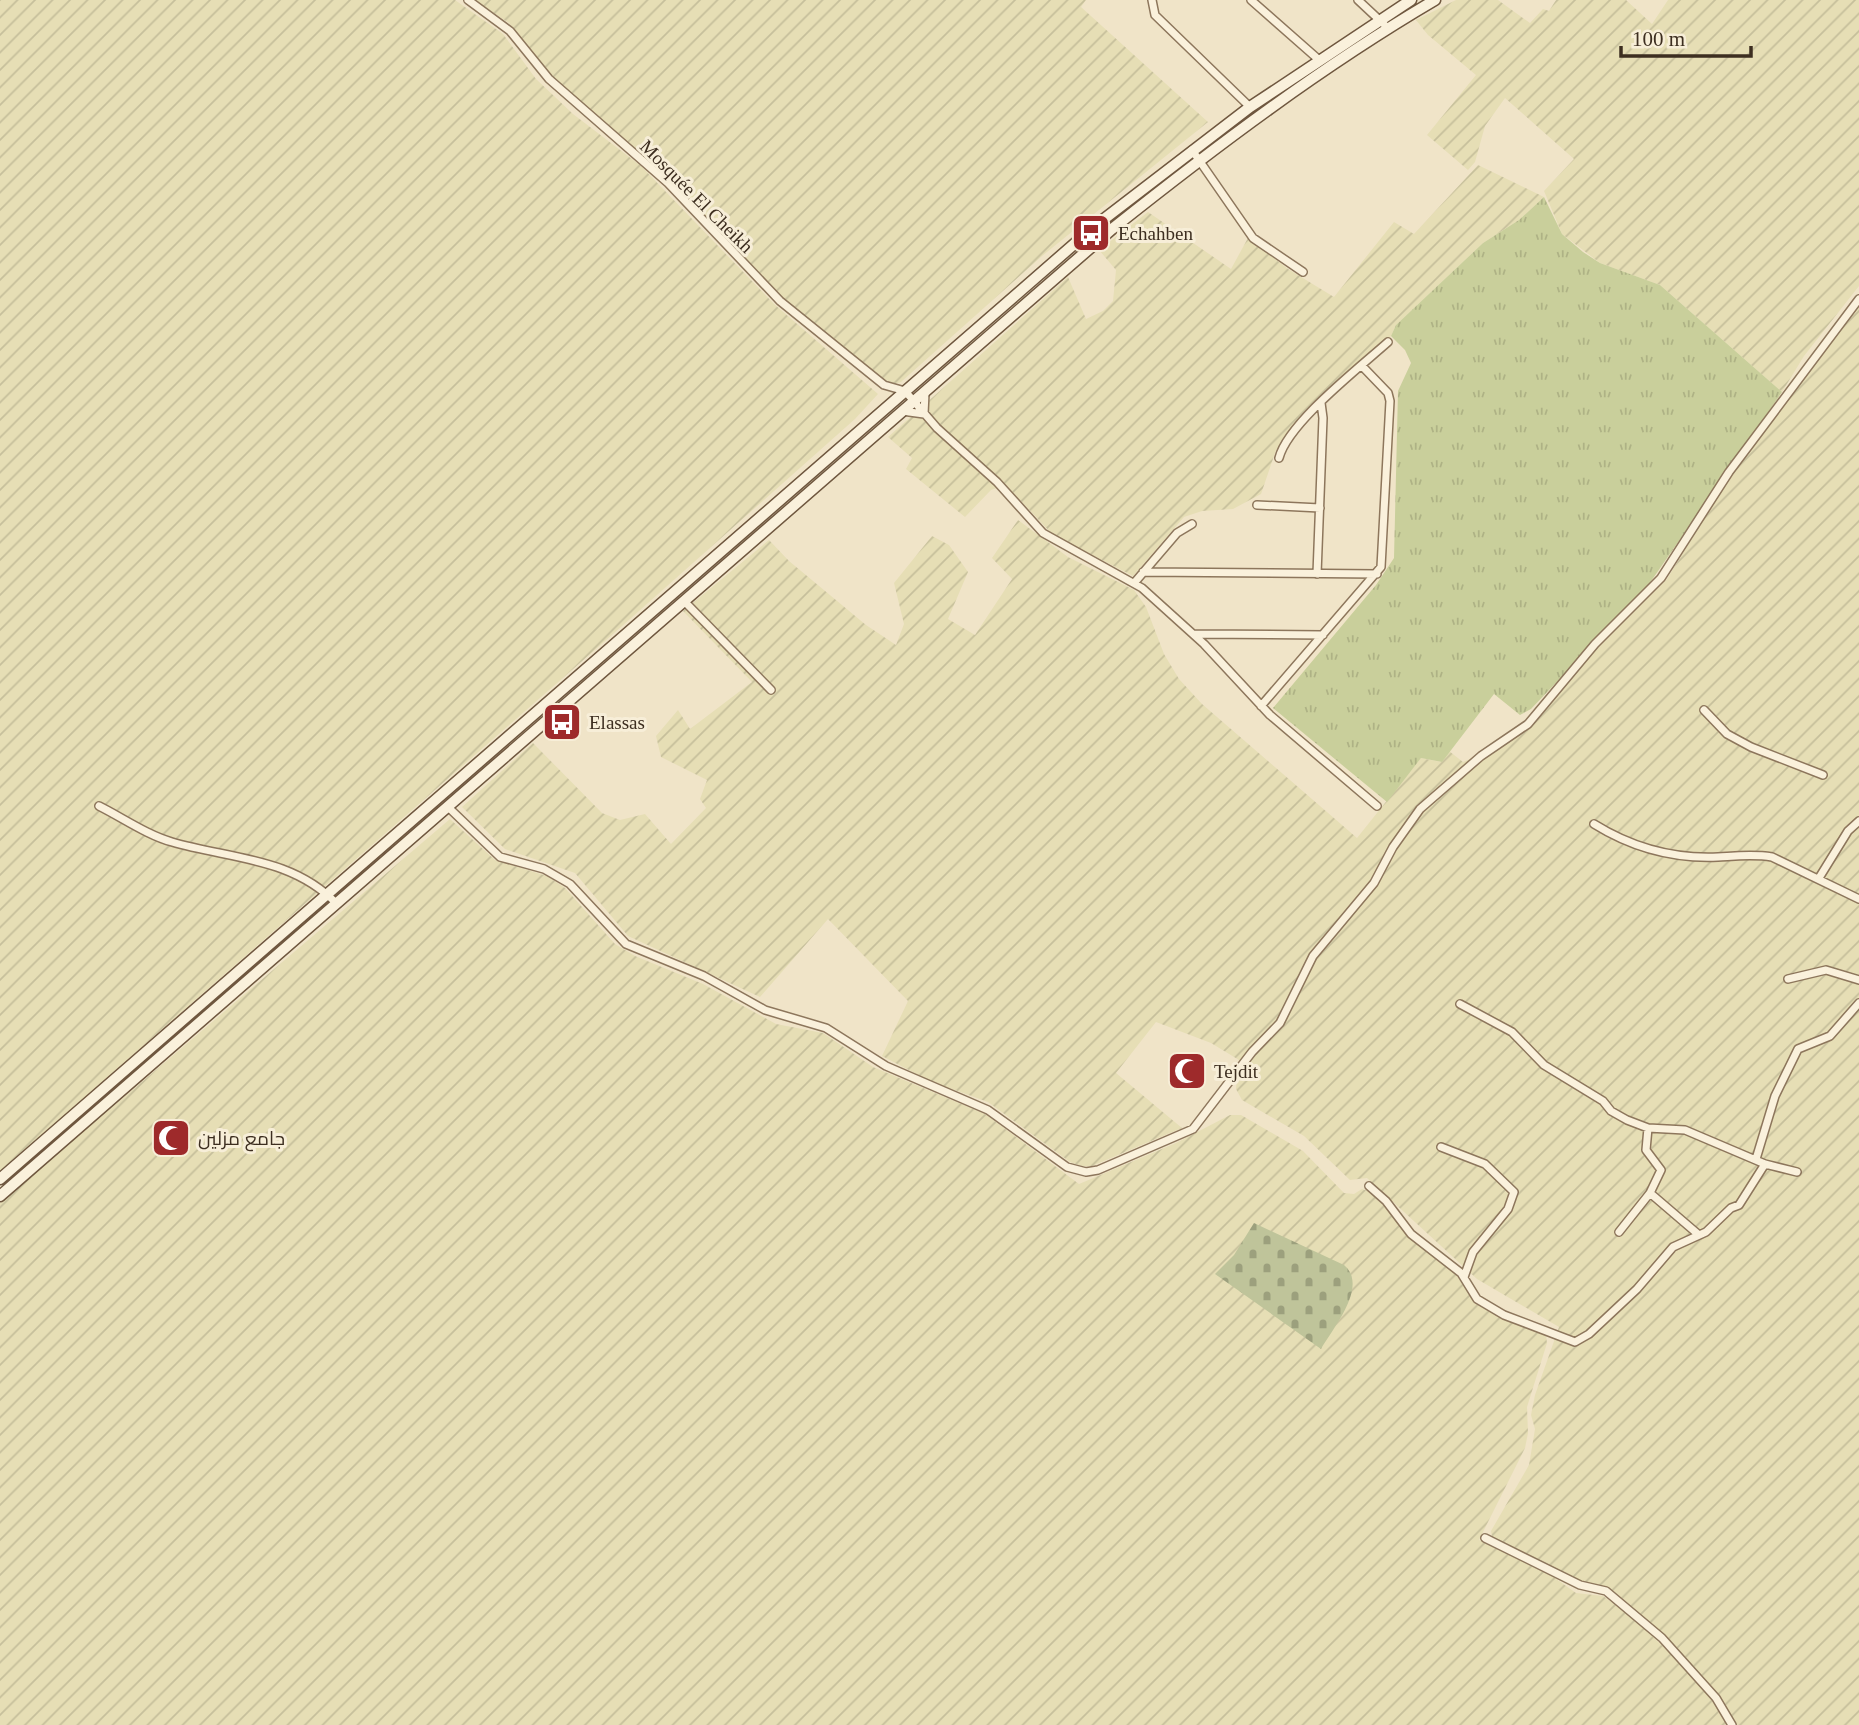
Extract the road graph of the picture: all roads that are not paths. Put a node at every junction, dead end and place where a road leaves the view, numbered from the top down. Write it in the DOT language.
graph roads {
  1 [pos="468,0"];
  2 [pos="1152,0"];
  3 [pos="1251,0"];
  4 [pos="1358,0"];
  5 [pos="1411,0"];
  6 [pos="1435,0"];
  7 [pos="1379,20"];
  8 [pos="1389,29"];
  9 [pos="1318,60"];
  10 [pos="1250,107"];
  11 [pos="1192,150"];
  12 [pos="1200,159"];
  13 [pos="1068,248"];
  14 [pos="1077,259"];
  15 [pos="1303,272"];
  16 [pos="1859,299"];
  17 [pos="1388,342"];
  18 [pos="1362,366"];
  19 [pos="884,385"];
  20 [pos="926,389"];
  21 [pos="905,391"];
  22 [pos="914,400"];
  23 [pos="1321,403"];
  24 [pos="884,408"];
  25 [pos="902,411"];
  26 [pos="924,414"];
  27 [pos="1279,458"];
  28 [pos="1257,505"];
  29 [pos="1320,508"];
  30 [pos="1192,524"];
  31 [pos="1143,572"];
  32 [pos="1377,574"];
  33 [pos="1317,575"];
  34 [pos="1135,582"];
  35 [pos="685,603"];
  36 [pos="1193,634"];
  37 [pos="1323,635"];
  38 [pos="627,636"];
  39 [pos="636,645"];
  40 [pos="771,690"];
  41 [pos="1261,706"];
  42 [pos="1704,710"];
  43 [pos="1823,775"];
  44 [pos="99,806"];
  45 [pos="1377,806"];
  46 [pos="448,807"];
  47 [pos="1859,821"];
  48 [pos="1594,824"];
  49 [pos="1819,878"];
  50 [pos="327,893"];
  51 [pos="1859,899"];
  52 [pos="337,904"];
  53 [pos="1788,979"];
  54 [pos="1859,980"];
  55 [pos="1859,1003"];
  56 [pos="1460,1004"];
  57 [pos="121,1075"];
  58 [pos="130,1085"];
  59 [pos="1648,1128"];
  60 [pos="1441,1147"];
  61 [pos="1756,1159"];
  62 [pos="1765,1164"];
  63 [pos="1797,1172"];
  64 [pos="0,1179"];
  65 [pos="1369,1186"];
  66 [pos="2,1190"];
  67 [pos="1650,1193"];
  68 [pos="1619,1233"];
  69 [pos="1699,1235"];
  70 [pos="1464,1277"];
  71 [pos="1485,1538"];
  72 [pos="1732,1725"];
  1 -- 19 [label="street, Mosquée El Cheikh"];
  2 -- 10 [label="street"];
  3 -- 9 [label="street"];
  4 -- 7 [label="street"];
  5 -- 7 [label="main road"];
  6 -- 8 [label="main road"];
  7 -- 8 [label="street"];
  7 -- 9 [label="main road"];
  8 -- 12 [label="main road"];
  9 -- 10 [label="main road"];
  10 -- 11 [label="main road"];
  11 -- 12 [label="street"];
  11 -- 13 [label="main road"];
  12 -- 14 [label="main road"];
  12 -- 15 [label="street"];
  13 -- 14 [label="main road"];
  13 -- 21 [label="main road"];
  14 -- 20 [label="main road"];
  16 -- 46 [label="street"];
  17 -- 18 [label="street"];
  18 -- 23 [label="street"];
  18 -- 32 [label="street"];
  19 -- 21 [label="street, Mosquée El Cheikh"];
  19 -- 24 [label="street"];
  20 -- 22 [label="main road"];
  20 -- 26 [label="street"];
  21 -- 22 [label="street, Mosquée El Cheikh"];
  21 -- 24 [label="main road"];
  22 -- 25 [label="main road"];
  22 -- 26 [label="street, Mosquée El Cheikh"];
  23 -- 27 [label="street"];
  23 -- 29 [label="street"];
  24 -- 38 [label="main road"];
  25 -- 26 [label="street"];
  25 -- 35 [label="main road"];
  26 -- 34 [label="street, Mosquée El Cheikh"];
  28 -- 29 [label="street"];
  29 -- 33 [label="street"];
  30 -- 31 [label="street"];
  31 -- 33 [label="street"];
  31 -- 34 [label="street"];
  32 -- 33 [label="street"];
  32 -- 37 [label="street"];
  34 -- 36 [label="street, Mosquée El Cheikh"];
  35 -- 39 [label="main road"];
  35 -- 40 [label="street"];
  36 -- 37 [label="street"];
  36 -- 41 [label="street, Mosquée El Cheikh"];
  37 -- 41 [label="street"];
  38 -- 39 [label="main road"];
  38 -- 50 [label="main road"];
  39 -- 46 [label="main road"];
  41 -- 45 [label="street, Mosquée El Cheikh"];
  42 -- 43 [label="street"];
  44 -- 50 [label="street"];
  46 -- 52 [label="main road"];
  47 -- 49 [label="street"];
  48 -- 49 [label="street"];
  49 -- 51 [label="street"];
  50 -- 52 [label="street"];
  50 -- 57 [label="main road"];
  52 -- 58 [label="main road"];
  53 -- 54 [label="street"];
  55 -- 61 [label="street"];
  56 -- 59 [label="street"];
  57 -- 58 [label="main road"];
  57 -- 64 [label="main road"];
  58 -- 66 [label="main road"];
  59 -- 61 [label="street"];
  59 -- 67 [label="street"];
  60 -- 70 [label="street"];
  61 -- 62 [label="street"];
  62 -- 63 [label="street"];
  62 -- 69 [label="street"];
  65 -- 70 [label="street"];
  67 -- 68 [label="street"];
  67 -- 69 [label="street"];
  69 -- 70 [label="street"];
  71 -- 72 [label="street"];
}
